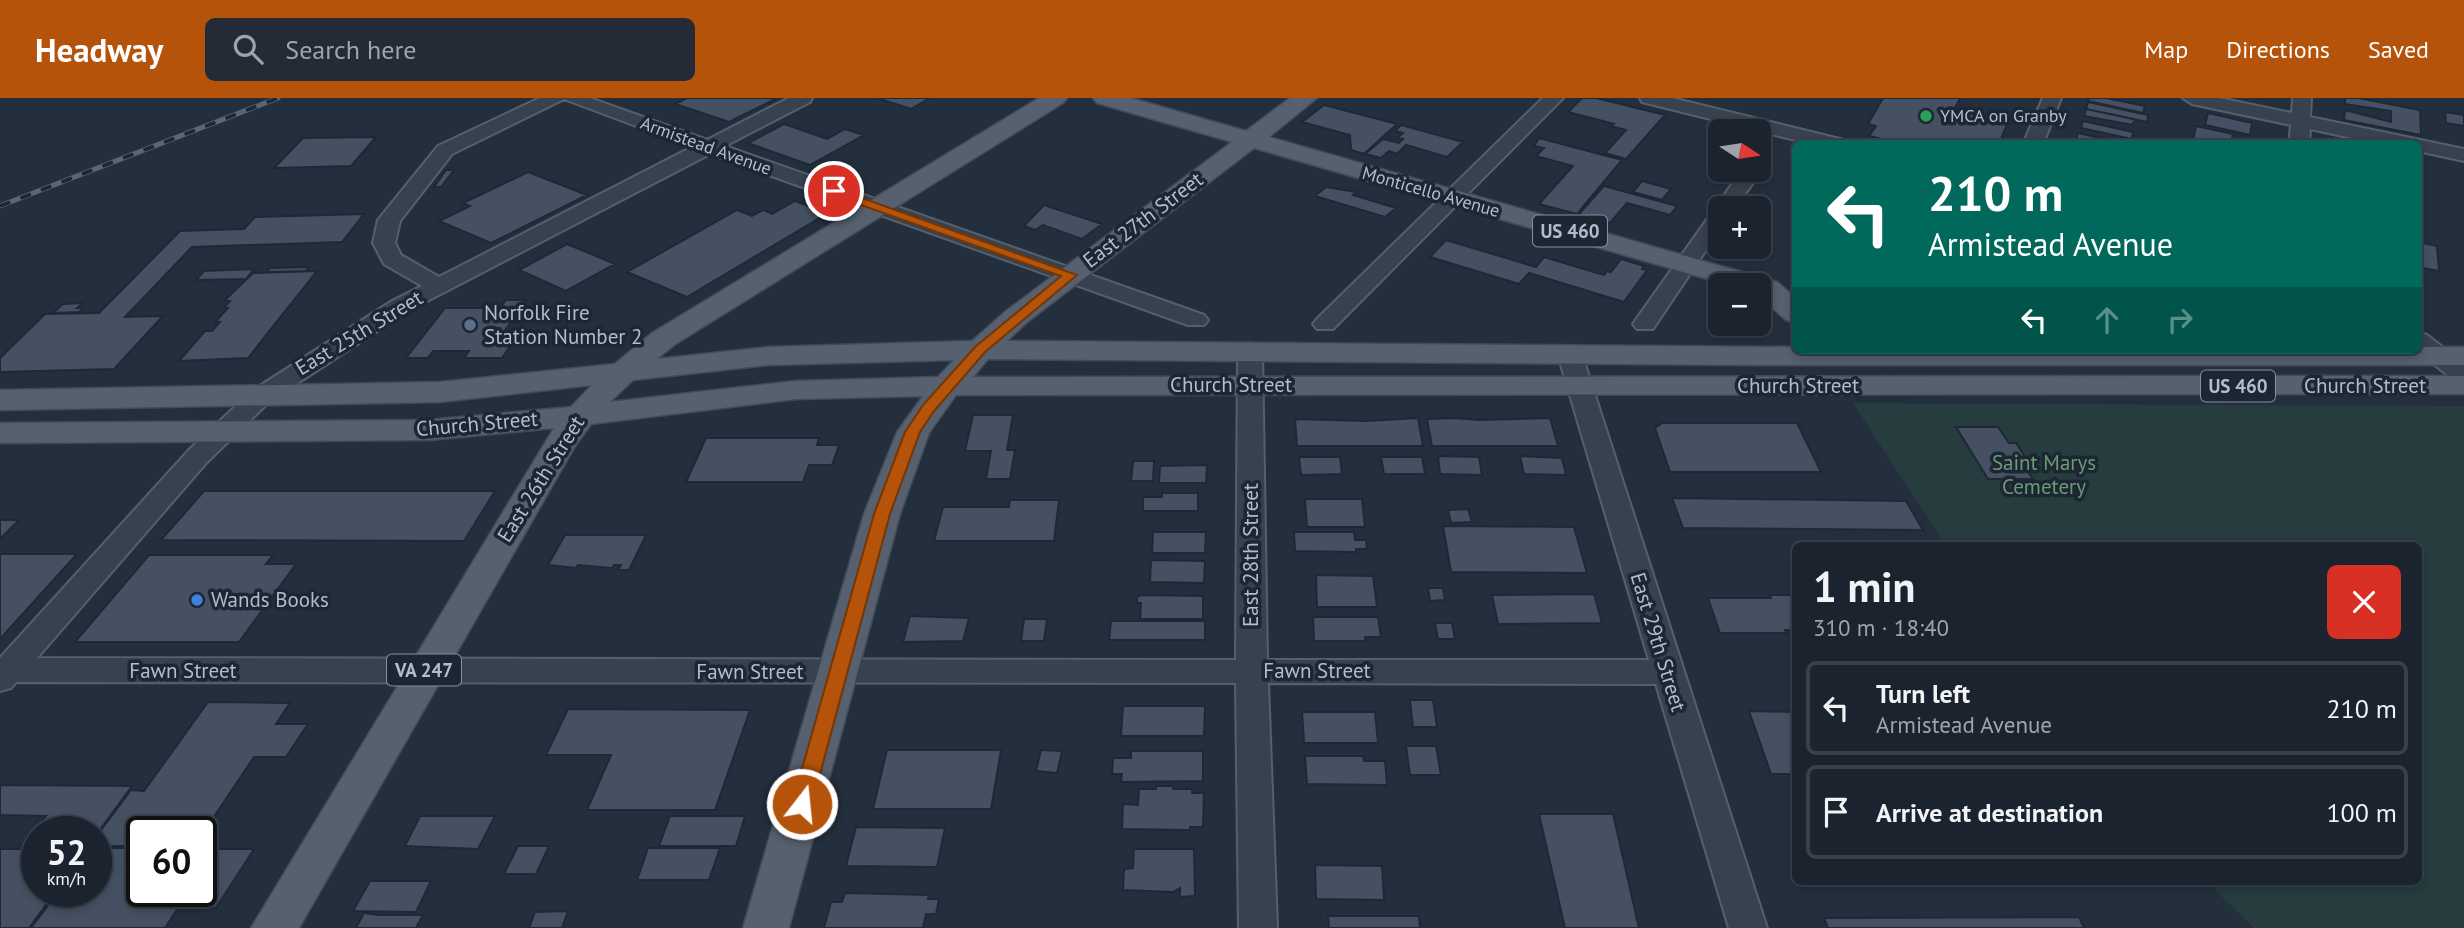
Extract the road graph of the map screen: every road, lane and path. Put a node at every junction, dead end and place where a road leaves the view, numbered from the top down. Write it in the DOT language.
graph roads {
  1 [pos="555,98"];
  2 [pos="572,98"];
  3 [pos="803,98"];
  4 [pos="1055,98"];
  5 [pos="1105,98"];
  6 [pos="1305,98"];
  7 [pos="1554,98"];
  8 [pos="1650,98"];
  9 [pos="2052,98"];
  10 [pos="2192,98"];
  11 [pos="2302,98"];
  12 [pos="2300,121"];
  13 [pos="1708,125"];
  14 [pos="1249,140"];
  15 [pos="2035,140"];
  16 [pos="2299,140"];
  17 [pos="2391,140"];
  18 [pos="2422,146"];
  19 [pos="708,147"];
  20 [pos="1792,149"];
  21 [pos="1771,151"];
  22 [pos="2464,155"];
  23 [pos="1454,198"];
  24 [pos="878,207"];
  25 [pos="1708,232"];
  26 [pos="1686,265"];
  27 [pos="1715,273"];
  28 [pos="1071,275"];
  29 [pos="439,286"];
  30 [pos="1771,289"];
  31 [pos="1771,294"];
  32 [pos="1792,295"];
  33 [pos="1792,311"];
  34 [pos="1196,320"];
  35 [pos="1325,324"];
  36 [pos="1645,324"];
  37 [pos="1792,341"];
  38 [pos="980,349"];
  39 [pos="1250,350"];
  40 [pos="2422,351"];
  41 [pos="2441,351"];
  42 [pos="1902,354"];
  43 [pos="1973,354"];
  44 [pos="1570,355"];
  45 [pos="1763,356"];
  46 [pos="619,374"];
  47 [pos="2464,376"];
  48 [pos="1250,385"];
  49 [pos="2464,385"];
  50 [pos="947,386"];
  51 [pos="1579,386"];
  52 [pos="2013,386"];
  53 [pos="261,396"];
  54 [pos="0,400"];
  55 [pos="579,416"];
  56 [pos="222,432"];
  57 [pos="0,433"];
  58 [pos="424,671"];
  59 [pos="1252,671"];
  60 [pos="840,672"];
  61 [pos="1667,672"];
  62 [pos="3,673"];
  63 [pos="274,928"];
  64 [pos="766,928"];
  65 [pos="1258,928"];
  66 [pos="1748,928"];
  1 -- 29 [label="street"];
  2 -- 19 [label="street, Armistead Avenue"];
  3 -- 19 [label="street, East 25th Street"];
  4 -- 24 [label="main road, East 26th Street / VA 247"];
  5 -- 14 [label="main road, Monticello Avenue / US 460"];
  6 -- 14 [label="main road, East 27th Street"];
  7 -- 23 [label="street"];
  8 -- 13 [label="street"];
  9 -- 15 [label="street"];
  10 -- 12 [label="street"];
  11 -- 12 [label="street"];
  12 -- 16 [label="street"];
  12 -- 17 [label="street"];
  14 -- 23 [label="main road, Monticello Avenue / US 460"];
  14 -- 28 [label="main road, East 27th Street"];
  18 -- 22 [label="street"];
  19 -- 24 [label="street, Armistead Avenue"];
  19 -- 29 [label="street, East 25th Street"];
  20 -- 21 [label="street"];
  23 -- 26 [label="main road, Monticello Avenue / US 460"];
  23 -- 35 [label="street"];
  24 -- 28 [label="street, Armistead Avenue"];
  24 -- 46 [label="main road, East 26th Street / VA 247"];
  25 -- 26 [label="street"];
  26 -- 27 [label="main road, Monticello Avenue / US 460"];
  26 -- 36 [label="street"];
  28 -- 34 [label="street, Armistead Avenue"];
  28 -- 38 [label="main road, East 27th Street"];
  29 -- 53 [label="street, East 25th Street"];
  30 -- 32 [label="main road, Monticello Avenue / US 460"];
  31 -- 33 [label="main road"];
  37 -- 45 [label="main road"];
  38 -- 39 [label="main road, Church Street"];
  38 -- 46 [label="main road, Church Street"];
  38 -- 50 [label="main road, East 27th Street"];
  39 -- 44 [label="main road, Church Street"];
  39 -- 48 [label="street, East 28th Street"];
  40 -- 41 [label="main road, Church Street / US 460"];
  41 -- 47 [label="street"];
  42 -- 45 [label="main road, Church Street"];
  43 -- 52 [label="main road"];
  44 -- 45 [label="main road, Church Street"];
  44 -- 51 [label="street, East 29th Street"];
  46 -- 53 [label="main road, Church Street"];
  46 -- 55 [label="main road, East 26th Street / VA 247"];
  48 -- 50 [label="main road, Church Street"];
  48 -- 51 [label="main road, Church Street"];
  48 -- 59 [label="street, East 28th Street"];
  49 -- 52 [label="main road, Church Street / US 460"];
  50 -- 55 [label="main road, Church Street"];
  50 -- 60 [label="main road, East 27th Street"];
  51 -- 52 [label="main road, Church Street"];
  51 -- 61 [label="street, East 29th Street"];
  53 -- 54 [label="main road, Church Street"];
  53 -- 56 [label="street, East 25th Street"];
  55 -- 56 [label="main road, Church Street"];
  55 -- 58 [label="main road, East 26th Street / VA 247"];
  56 -- 57 [label="main road, Church Street"];
  56 -- 62 [label="street, East 25th Street"];
  58 -- 60 [label="street, Fawn Street"];
  58 -- 62 [label="street, Fawn Street"];
  58 -- 63 [label="main road, East 26th Street / VA 247"];
  59 -- 60 [label="street, Fawn Street"];
  59 -- 61 [label="street, Fawn Street"];
  59 -- 65 [label="street, East 28th Street"];
  60 -- 64 [label="main road, East 27th Street"];
  61 -- 66 [label="street, East 29th Street"];
}
